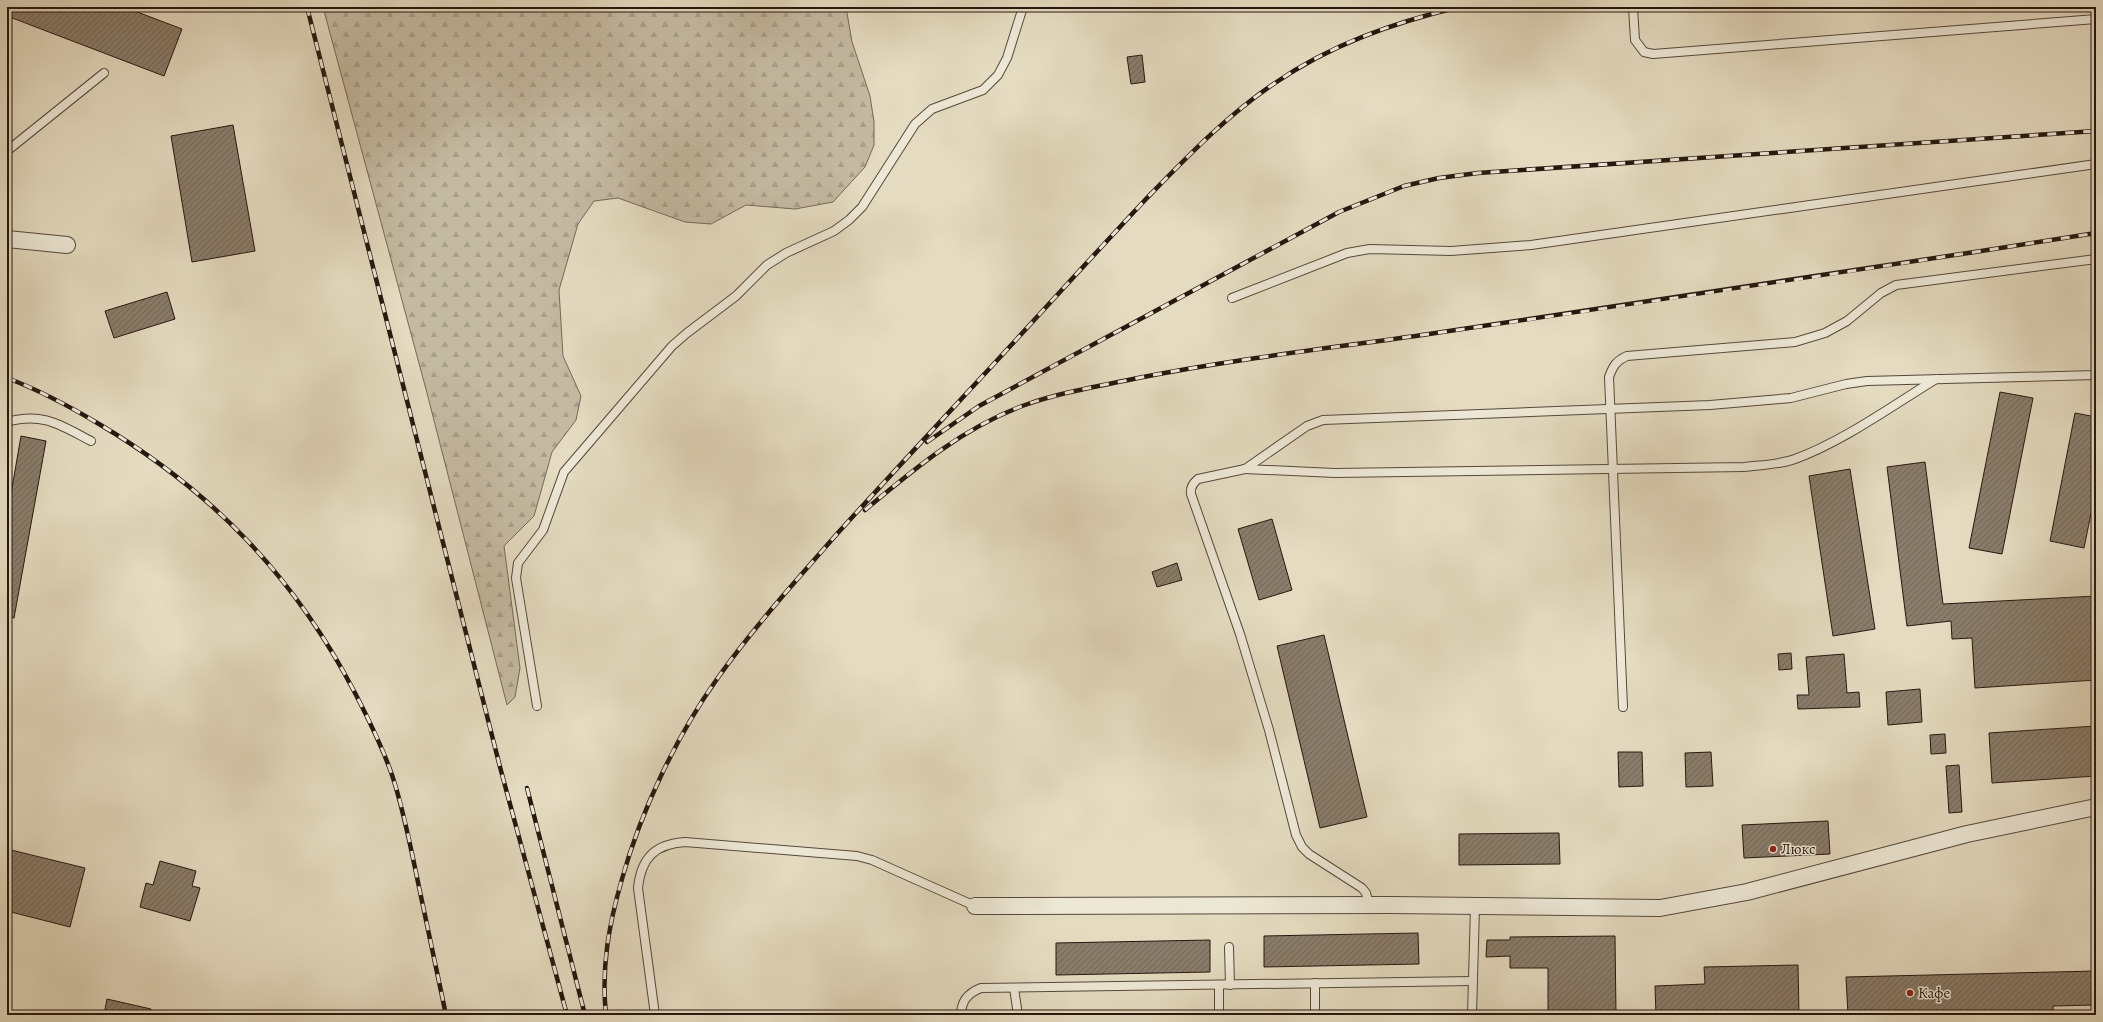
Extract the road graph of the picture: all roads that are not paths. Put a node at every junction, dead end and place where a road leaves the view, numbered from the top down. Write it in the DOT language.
graph roads {
  1 [pos="1023,7"];
  2 [pos="1633,7"];
  3 [pos="2096,19"];
  4 [pos="104,73"];
  5 [pos="7,151"];
  6 [pos="2096,164"];
  7 [pos="7,239"];
  8 [pos="66,245"];
  9 [pos="2096,259"];
  10 [pos="1232,298"];
  11 [pos="2096,375"];
  12 [pos="1936,379"];
  13 [pos="1611,409"];
  14 [pos="7,422"];
  15 [pos="91,441"];
  16 [pos="1613,469"];
  17 [pos="1245,470"];
  18 [pos="537,706"];
  19 [pos="1623,708"];
  20 [pos="2096,807"];
  21 [pos="1369,905"];
  22 [pos="975,906"];
  23 [pos="1475,907"];
  24 [pos="1229,947"];
  25 [pos="1473,981"];
  26 [pos="1315,983"];
  27 [pos="1219,985"];
  28 [pos="1230,985"];
  29 [pos="1014,988"];
  30 [pos="655,1015"];
  31 [pos="961,1015"];
  32 [pos="1018,1015"];
  33 [pos="1219,1015"];
  34 [pos="1315,1015"];
  35 [pos="1472,1015"];
  1 -- 18 [label="lane"];
  2 -- 3 [label="lane"];
  4 -- 5 [label="lane"];
  6 -- 10 [label="lane"];
  7 -- 8 [label="street"];
  9 -- 13 [label="lane"];
  11 -- 12 [label="lane"];
  12 -- 13 [label="lane"];
  12 -- 16 [label="lane"];
  13 -- 16 [label="lane"];
  13 -- 17 [label="lane"];
  14 -- 15 [label="lane"];
  16 -- 17 [label="lane"];
  16 -- 19 [label="lane"];
  17 -- 21 [label="lane"];
  20 -- 23 [label="street"];
  21 -- 22 [label="street"];
  21 -- 23 [label="street"];
  22 -- 30 [label="lane"];
  23 -- 25 [label="lane"];
  24 -- 28 [label="lane"];
  25 -- 26 [label="lane"];
  25 -- 35 [label="lane"];
  26 -- 28 [label="lane"];
  26 -- 34 [label="lane"];
  27 -- 28 [label="lane"];
  27 -- 29 [label="lane"];
  27 -- 33 [label="lane"];
  29 -- 31 [label="lane"];
  29 -- 32 [label="lane"];
}
